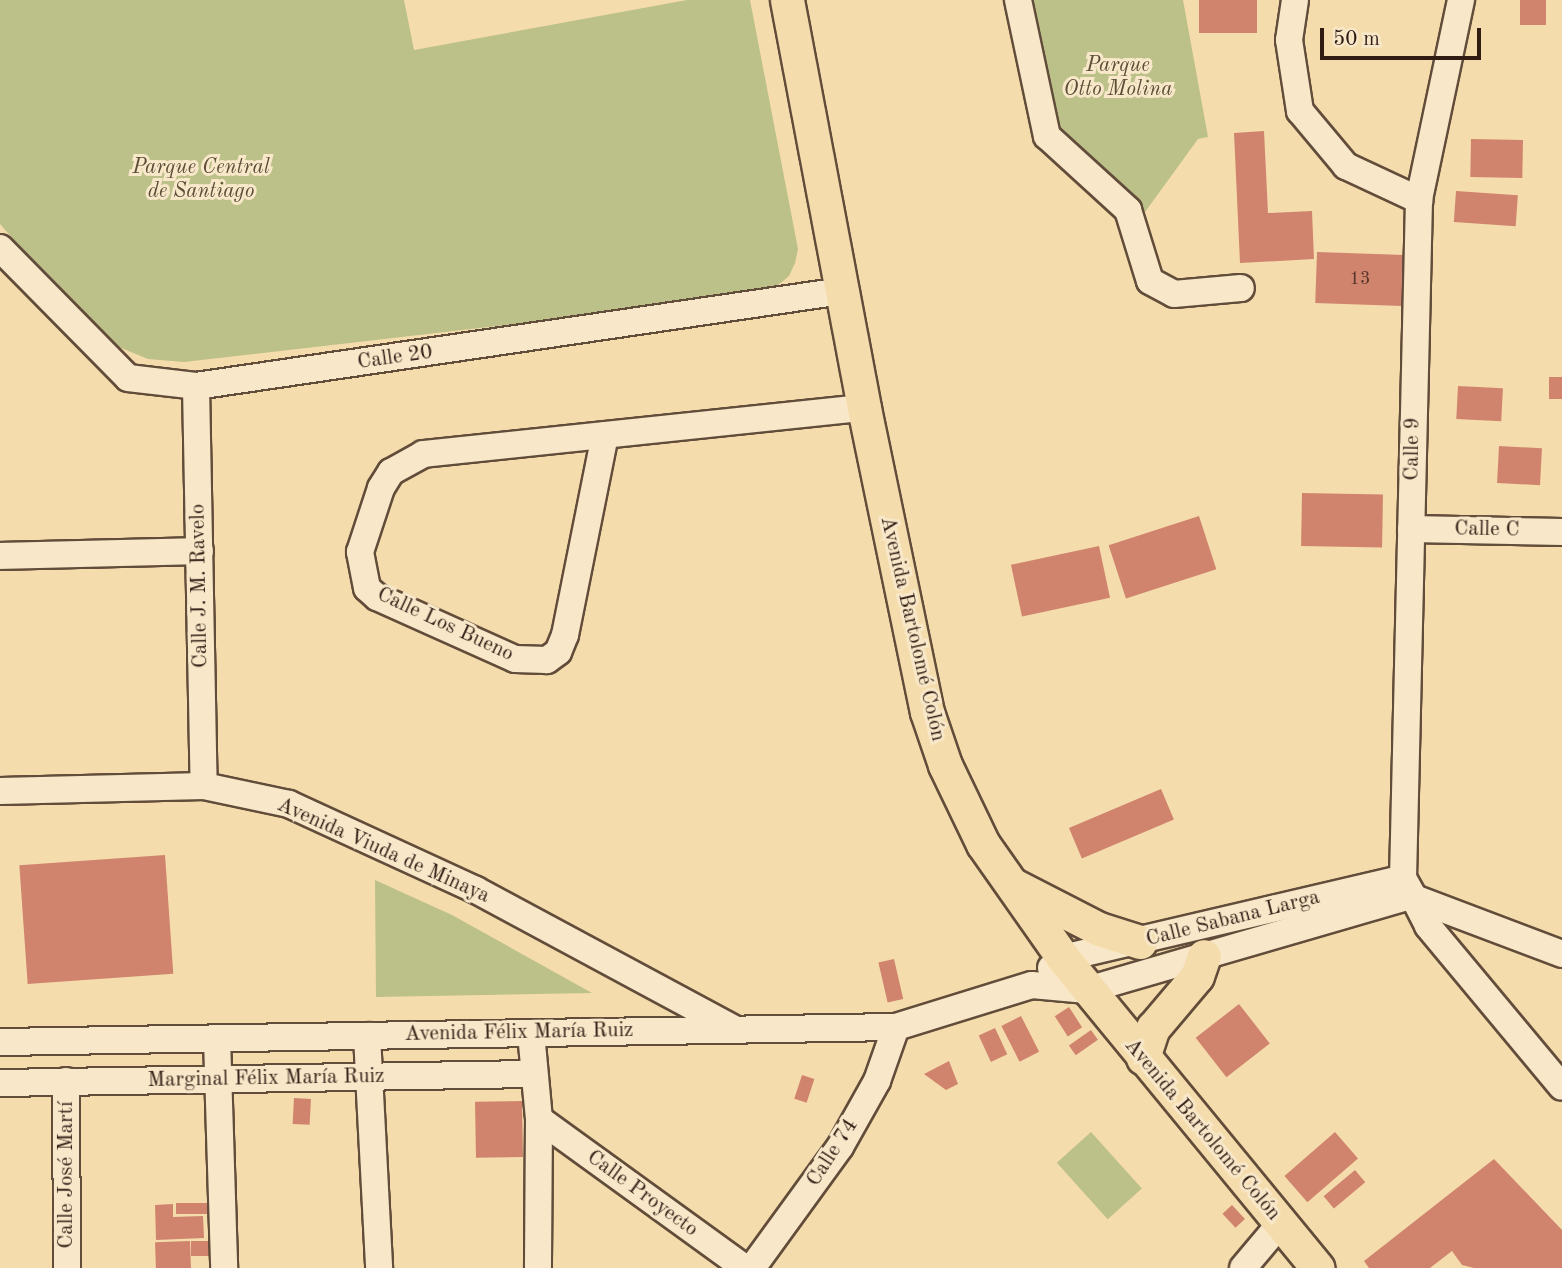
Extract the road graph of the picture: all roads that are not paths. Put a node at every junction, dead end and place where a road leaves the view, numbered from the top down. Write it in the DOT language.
graph roads {
  1 [pos="787,0"];
  2 [pos="1018,0"];
  3 [pos="1295,0"];
  4 [pos="1461,0"];
  5 [pos="1419,200"];
  6 [pos="0,248"];
  7 [pos="1241,288"];
  8 [pos="842,291"];
  9 [pos="195,386"];
  10 [pos="864,408"];
  11 [pos="606,435"];
  12 [pos="1411,528"];
  13 [pos="1562,532"];
  14 [pos="200,551"];
  15 [pos="0,556"];
  16 [pos="204,786"];
  17 [pos="0,791"];
  18 [pos="1011,884"];
  19 [pos="1410,890"];
  20 [pos="1140,942"];
  21 [pos="1562,954"];
  22 [pos="1204,956"];
  23 [pos="1063,958"];
  24 [pos="1032,985"];
  25 [pos="1087,990"];
  26 [pos="896,1027"];
  27 [pos="736,1030"];
  28 [pos="531,1033"];
  29 [pos="367,1036"];
  30 [pos="217,1039"];
  31 [pos="0,1042"];
  32 [pos="1143,1058"];
  33 [pos="533,1074"];
  34 [pos="371,1077"];
  35 [pos="218,1079"];
  36 [pos="66,1081"];
  37 [pos="0,1083"];
  38 [pos="1562,1087"];
  39 [pos="539,1119"];
  40 [pos="1280,1224"];
  41 [pos="67,1268"];
  42 [pos="224,1268"];
  43 [pos="379,1268"];
  44 [pos="538,1268"];
  45 [pos="744,1268"];
  46 [pos="752,1268"];
  47 [pos="1243,1268"];
  48 [pos="1318,1268"];
  1 -- 8 [label="main road, Avenida Bartolomé Colón"];
  2 -- 7 [label="street"];
  3 -- 5 [label="street"];
  4 -- 5 [label="street, Calle 9"];
  5 -- 12 [label="street, Calle 9"];
  6 -- 9 [label="street, Calle 20"];
  8 -- 9 [label="street, Calle 20"];
  8 -- 10 [label="main road, Avenida Bartolomé Colón"];
  9 -- 14 [label="street, Calle J. M. Ravelo"];
  10 -- 11 [label="street, Calle Los Bueno"];
  10 -- 18 [label="main road, Avenida Bartolomé Colón"];
  11 -- 11 [label="street, Calle Los Bueno"];
  12 -- 13 [label="street, Calle C"];
  12 -- 19 [label="street, Calle 9"];
  14 -- 15 [label="street"];
  14 -- 16 [label="street, Calle J. M. Ravelo"];
  16 -- 17 [label="street, Avenida Viuda de Minaya"];
  16 -- 27 [label="street, Avenida Viuda de Minaya"];
  18 -- 20 [label="main road"];
  18 -- 23 [label="main road, Avenida Bartolomé Colón"];
  19 -- 20 [label="street, Calle Sabana Larga"];
  19 -- 21 [label="street"];
  19 -- 22 [label="street, Calle Sabana Larga"];
  19 -- 38 [label="street"];
  20 -- 23 [label="street, Calle Sabana Larga"];
  22 -- 25 [label="street, Calle Sabana Larga"];
  22 -- 32 [label="main road"];
  23 -- 24 [label="street, Avenida Félix María Ruiz"];
  23 -- 25 [label="main road, Avenida Bartolomé Colón"];
  24 -- 25 [label="street, Avenida Félix María Ruiz"];
  24 -- 26 [label="street, Avenida Félix María Ruiz"];
  25 -- 32 [label="main road, Avenida Bartolomé Colón"];
  26 -- 27 [label="street, Avenida Félix María Ruiz"];
  26 -- 46 [label="street, Calle 74"];
  27 -- 28 [label="street, Avenida Félix María Ruiz"];
  28 -- 29 [label="street, Avenida Félix María Ruiz"];
  28 -- 33 [label="street"];
  29 -- 30 [label="street, Avenida Félix María Ruiz"];
  29 -- 34 [label="street"];
  30 -- 31 [label="street, Avenida Félix María Ruiz"];
  30 -- 35 [label="street"];
  32 -- 40 [label="main road, Avenida Bartolomé Colón"];
  33 -- 34 [label="street, Marginal Félix María Ruiz"];
  33 -- 39 [label="street"];
  34 -- 35 [label="street, Marginal Félix María Ruiz"];
  34 -- 43 [label="street"];
  35 -- 36 [label="street, Marginal Félix María Ruiz"];
  35 -- 42 [label="street"];
  36 -- 37 [label="street, Marginal Félix María Ruiz"];
  36 -- 41 [label="street, Calle José Martí"];
  39 -- 44 [label="street"];
  39 -- 45 [label="street, Calle Proyecto"];
  40 -- 47 [label="street"];
  40 -- 48 [label="main road, Avenida Bartolomé Colón"];
}
